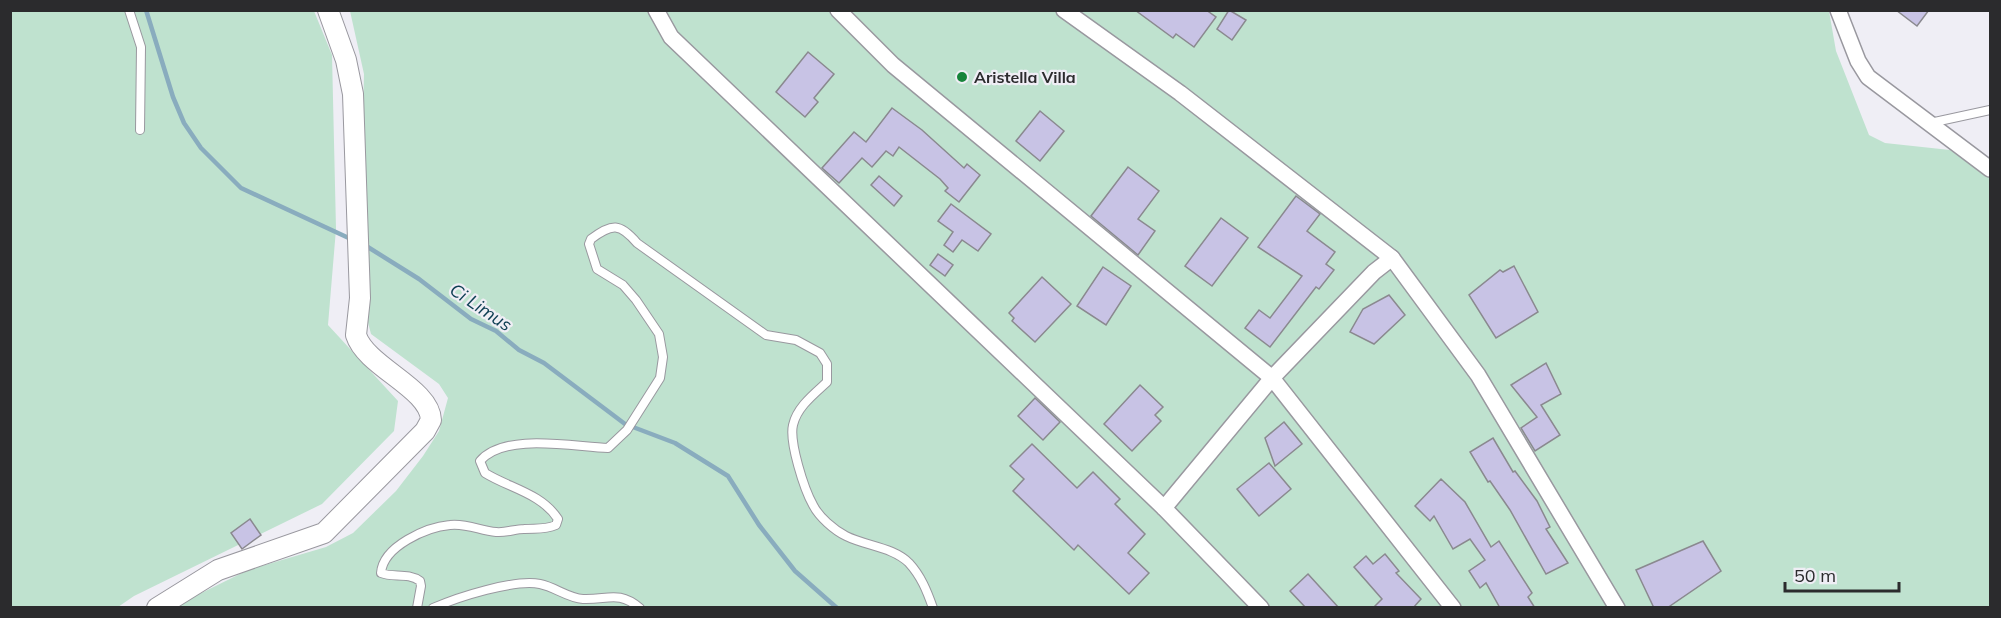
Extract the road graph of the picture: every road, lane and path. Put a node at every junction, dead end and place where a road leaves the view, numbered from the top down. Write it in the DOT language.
graph roads {
  1 [pos="129,10"];
  2 [pos="328,10"];
  3 [pos="656,10"];
  4 [pos="838,10"];
  5 [pos="1064,10"];
  6 [pos="1838,10"];
  7 [pos="1990,110"];
  8 [pos="1929,124"];
  9 [pos="140,130"];
  10 [pos="1990,169"];
  11 [pos="1392,258"];
  12 [pos="1272,378"];
  13 [pos="1164,508"];
  14 [pos="444,605"];
  15 [pos="156,608"];
  16 [pos="417,608"];
  17 [pos="433,608"];
  18 [pos="640,608"];
  19 [pos="933,608"];
  20 [pos="1262,608"];
  21 [pos="1453,608"];
  22 [pos="1617,608"];
  1 -- 9 [label="lane"];
  2 -- 15 [label="street"];
  3 -- 13 [label="street"];
  4 -- 12 [label="street"];
  5 -- 11 [label="street"];
  6 -- 8 [label="street"];
  7 -- 8 [label="lane"];
  8 -- 10 [label="street"];
  11 -- 12 [label="street"];
  11 -- 22 [label="street"];
  12 -- 13 [label="street"];
  12 -- 21 [label="street"];
  13 -- 20 [label="street"];
  14 -- 17 [label="lane"];
  14 -- 18 [label="lane"];
  16 -- 19 [label="lane"];
}
